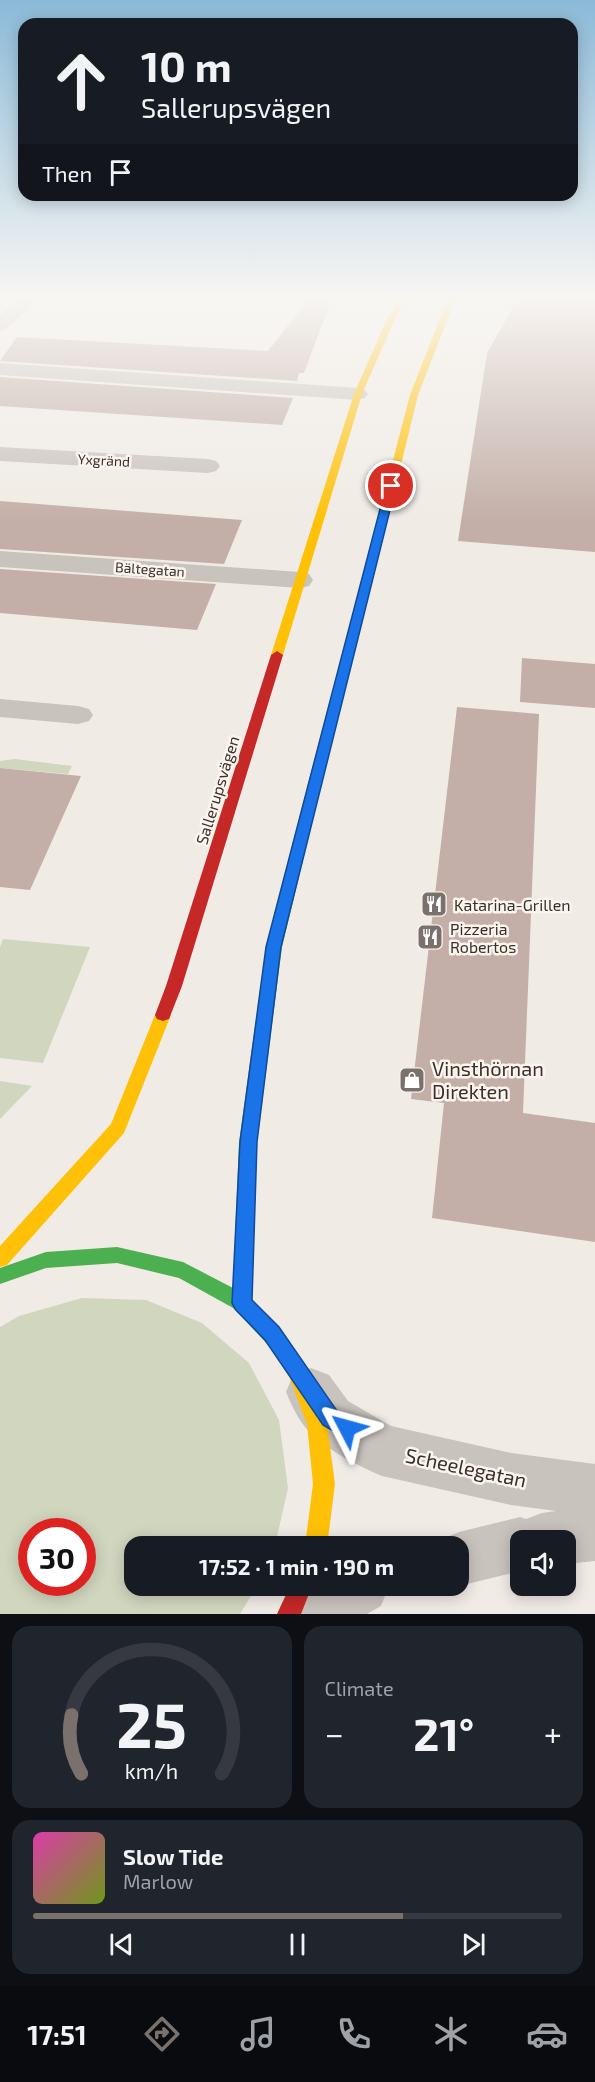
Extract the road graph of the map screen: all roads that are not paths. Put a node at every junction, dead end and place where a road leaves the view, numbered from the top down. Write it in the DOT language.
graph roads {
  1 [pos="19,370"];
  2 [pos="368,370"];
  3 [pos="424,370"];
  4 [pos="358,394"];
  5 [pos="0,454"];
  6 [pos="208,466"];
  7 [pos="0,559"];
  8 [pos="300,580"];
  9 [pos="0,708"];
  10 [pos="78,716"];
  11 [pos="0,1259"];
  12 [pos="0,1276"];
  13 [pos="242,1303"];
  14 [pos="297,1371"];
  15 [pos="595,1490"];
  16 [pos="595,1534"];
  17 [pos="317,1536"];
  18 [pos="576,1536"];
  19 [pos="510,1546"];
  20 [pos="469,1557"];
  21 [pos="297,1596"];
  22 [pos="344,1596"];
  23 [pos="289,1614"];
  24 [pos="313,1614"];
  1 -- 4 [label="street"];
  2 -- 4 [label="main road, Sallerupsvägen"];
  3 -- 13 [label="main road"];
  4 -- 8 [label="main road, Sallerupsvägen"];
  5 -- 6 [label="street, Yxgränd"];
  7 -- 8 [label="street, Bältegatan"];
  8 -- 11 [label="main road, Sallerupsvägen"];
  9 -- 10 [label="street"];
  12 -- 13 [label="main road"];
  13 -- 14 [label="main road"];
  14 -- 15 [label="street, Scheelegatan"];
  14 -- 17 [label="main road"];
  16 -- 18 [label="street"];
  19 -- 20 [label="street"];
  21 -- 23 [label="main road"];
  22 -- 24 [label="street"];
}
